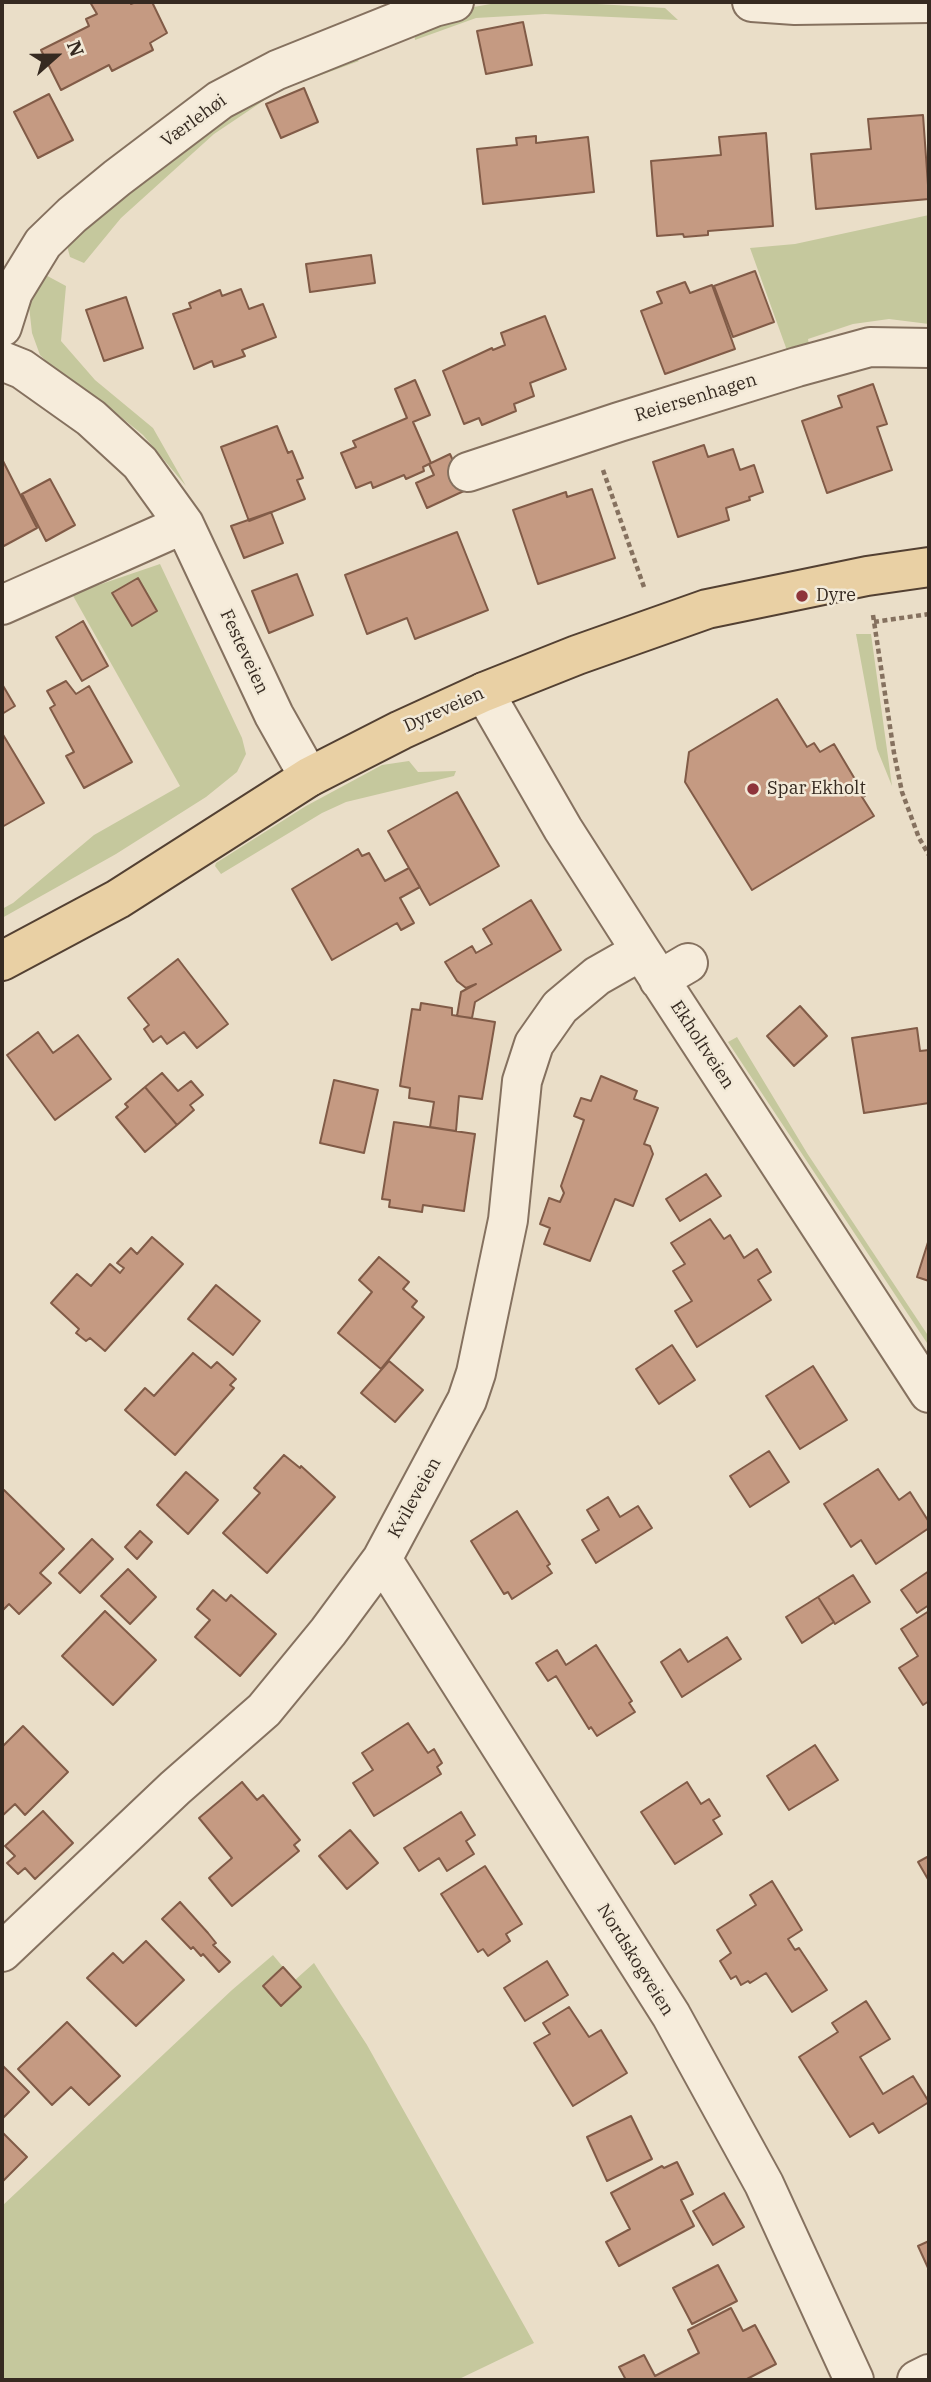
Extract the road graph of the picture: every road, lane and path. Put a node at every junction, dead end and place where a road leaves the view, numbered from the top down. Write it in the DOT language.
graph roads {
  1 [pos="454,2"];
  2 [pos="752,2"];
  3 [pos="929,3"];
  4 [pos="2,327"];
  5 [pos="929,348"];
  6 [pos="2,361"];
  7 [pos="590,432"];
  8 [pos="468,472"];
  9 [pos="184,524"];
  10 [pos="929,567"];
  11 [pos="867,576"];
  12 [pos="647,595"];
  13 [pos="2,605"];
  14 [pos="929,614"];
  15 [pos="874,622"];
  16 [pos="484,692"];
  17 [pos="309,777"];
  18 [pos="929,855"];
  19 [pos="2,961"];
  20 [pos="662,965"];
  21 [pos="929,1393"];
  22 [pos="382,1559"];
  23 [pos="2,1952"];
  24 [pos="929,2374"];
  25 [pos="853,2380"];
  26 [pos="917,2380"];
  1 -- 4 [label="street, Værlehøi"];
  2 -- 3 [label="street"];
  5 -- 7 [label="street, Reiersenhagen"];
  6 -- 9 [label="street, Festeveien"];
  7 -- 8 [label="street, Reiersenhagen"];
  7 -- 12 [label="path"];
  9 -- 13 [label="street"];
  9 -- 17 [label="street, Festeveien"];
  10 -- 11 [label="main road, Dyreveien"];
  11 -- 15 [label="path"];
  11 -- 16 [label="main road, Dyreveien"];
  14 -- 15 [label="path"];
  15 -- 18 [label="path"];
  16 -- 17 [label="main road, Dyreveien"];
  16 -- 20 [label="street, Ekholtveien"];
  17 -- 19 [label="main road, Dyreveien"];
  20 -- 21 [label="street, Ekholtveien"];
  20 -- 22 [label="street, Kvileveien"];
  22 -- 23 [label="street, Kvileveien"];
  22 -- 25 [label="street, Nordskogveien"];
  24 -- 26 [label="street"];
}
